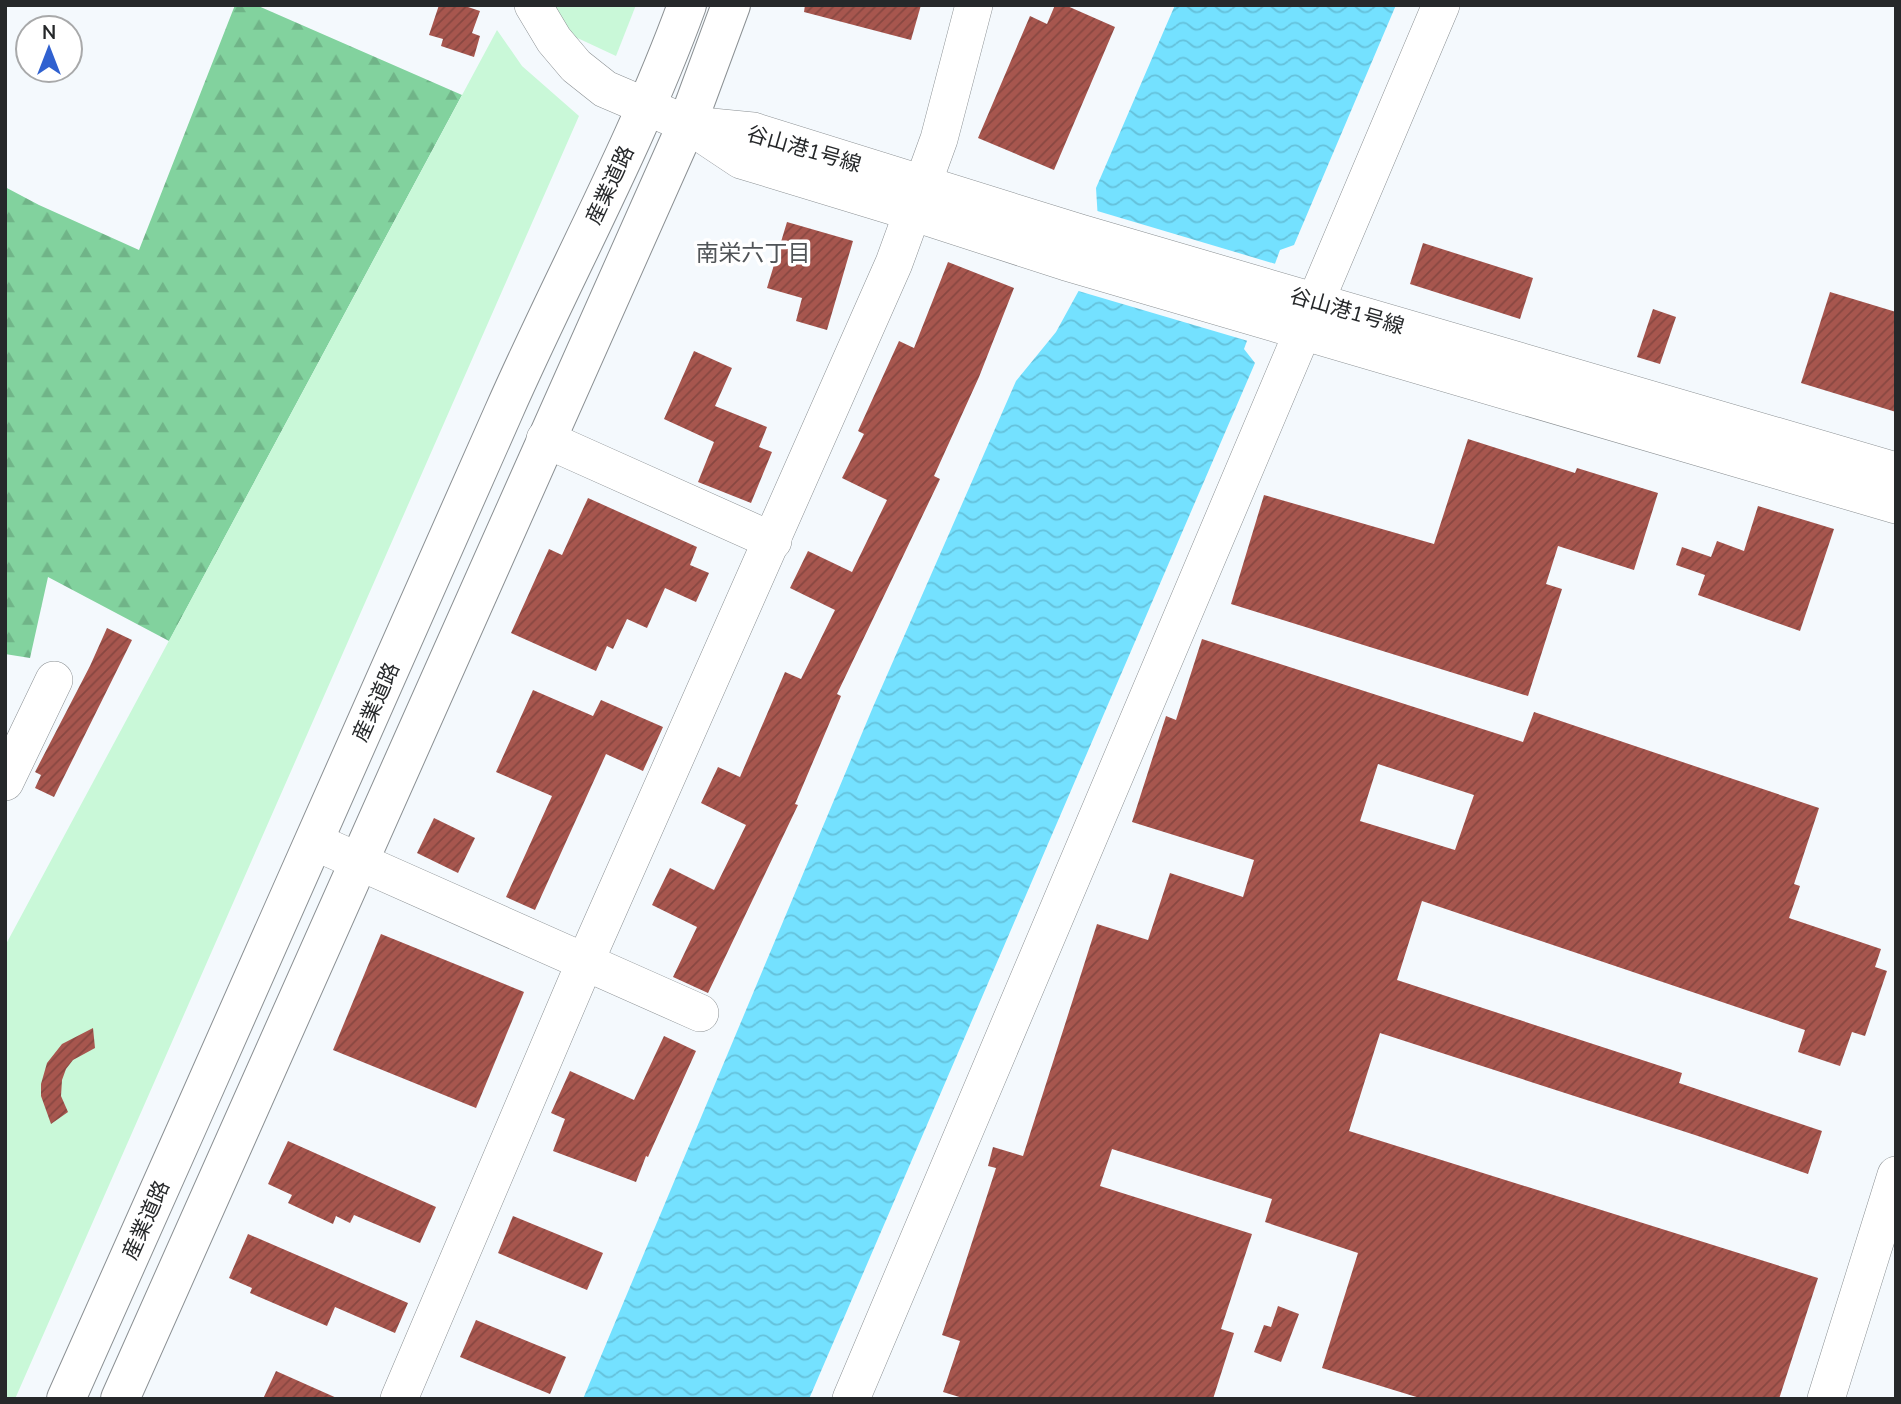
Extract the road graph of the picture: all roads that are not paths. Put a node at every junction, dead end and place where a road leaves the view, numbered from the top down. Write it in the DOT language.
graph roads {
  1 [pos="533,5"];
  2 [pos="687,5"];
  3 [pos="732,5"];
  4 [pos="974,5"];
  5 [pos="1441,5"];
  6 [pos="645,106"];
  7 [pos="687,124"];
  8 [pos="917,198"];
  9 [pos="1309,317"];
  10 [pos="545,439"];
  11 [pos="1896,471"];
  12 [pos="1896,505"];
  13 [pos="773,541"];
  14 [pos="54,680"];
  15 [pos="5,782"];
  16 [pos="314,842"];
  17 [pos="360,862"];
  18 [pos="585,962"];
  19 [pos="700,1013"];
  20 [pos="1896,1175"];
  21 [pos="66,1399"];
  22 [pos="120,1399"];
  23 [pos="399,1399"];
  24 [pos="851,1399"];
  25 [pos="1826,1399"];
  1 -- 6 [label="street, 谷山港1号線"];
  2 -- 6 [label="main road, 産業道路"];
  3 -- 7 [label="main road"];
  4 -- 8 [label="street"];
  5 -- 9 [label="street"];
  6 -- 7 [label="street, 谷山港1号線"];
  6 -- 16 [label="main road, 産業道路"];
  7 -- 8 [label="street, 谷山港1号線"];
  7 -- 10 [label="main road"];
  8 -- 9 [label="street, 谷山港1号線"];
  8 -- 13 [label="street"];
  9 -- 11 [label="street, 谷山港1号線"];
  9 -- 12 [label="street, 谷山港1号線"];
  9 -- 24 [label="street"];
  10 -- 13 [label="street"];
  10 -- 17 [label="main road"];
  13 -- 18 [label="street"];
  14 -- 15 [label="street"];
  16 -- 17 [label="street"];
  16 -- 21 [label="main road, 産業道路"];
  17 -- 18 [label="street"];
  17 -- 22 [label="main road"];
  18 -- 19 [label="street"];
  18 -- 23 [label="street"];
  20 -- 25 [label="street"];
}
